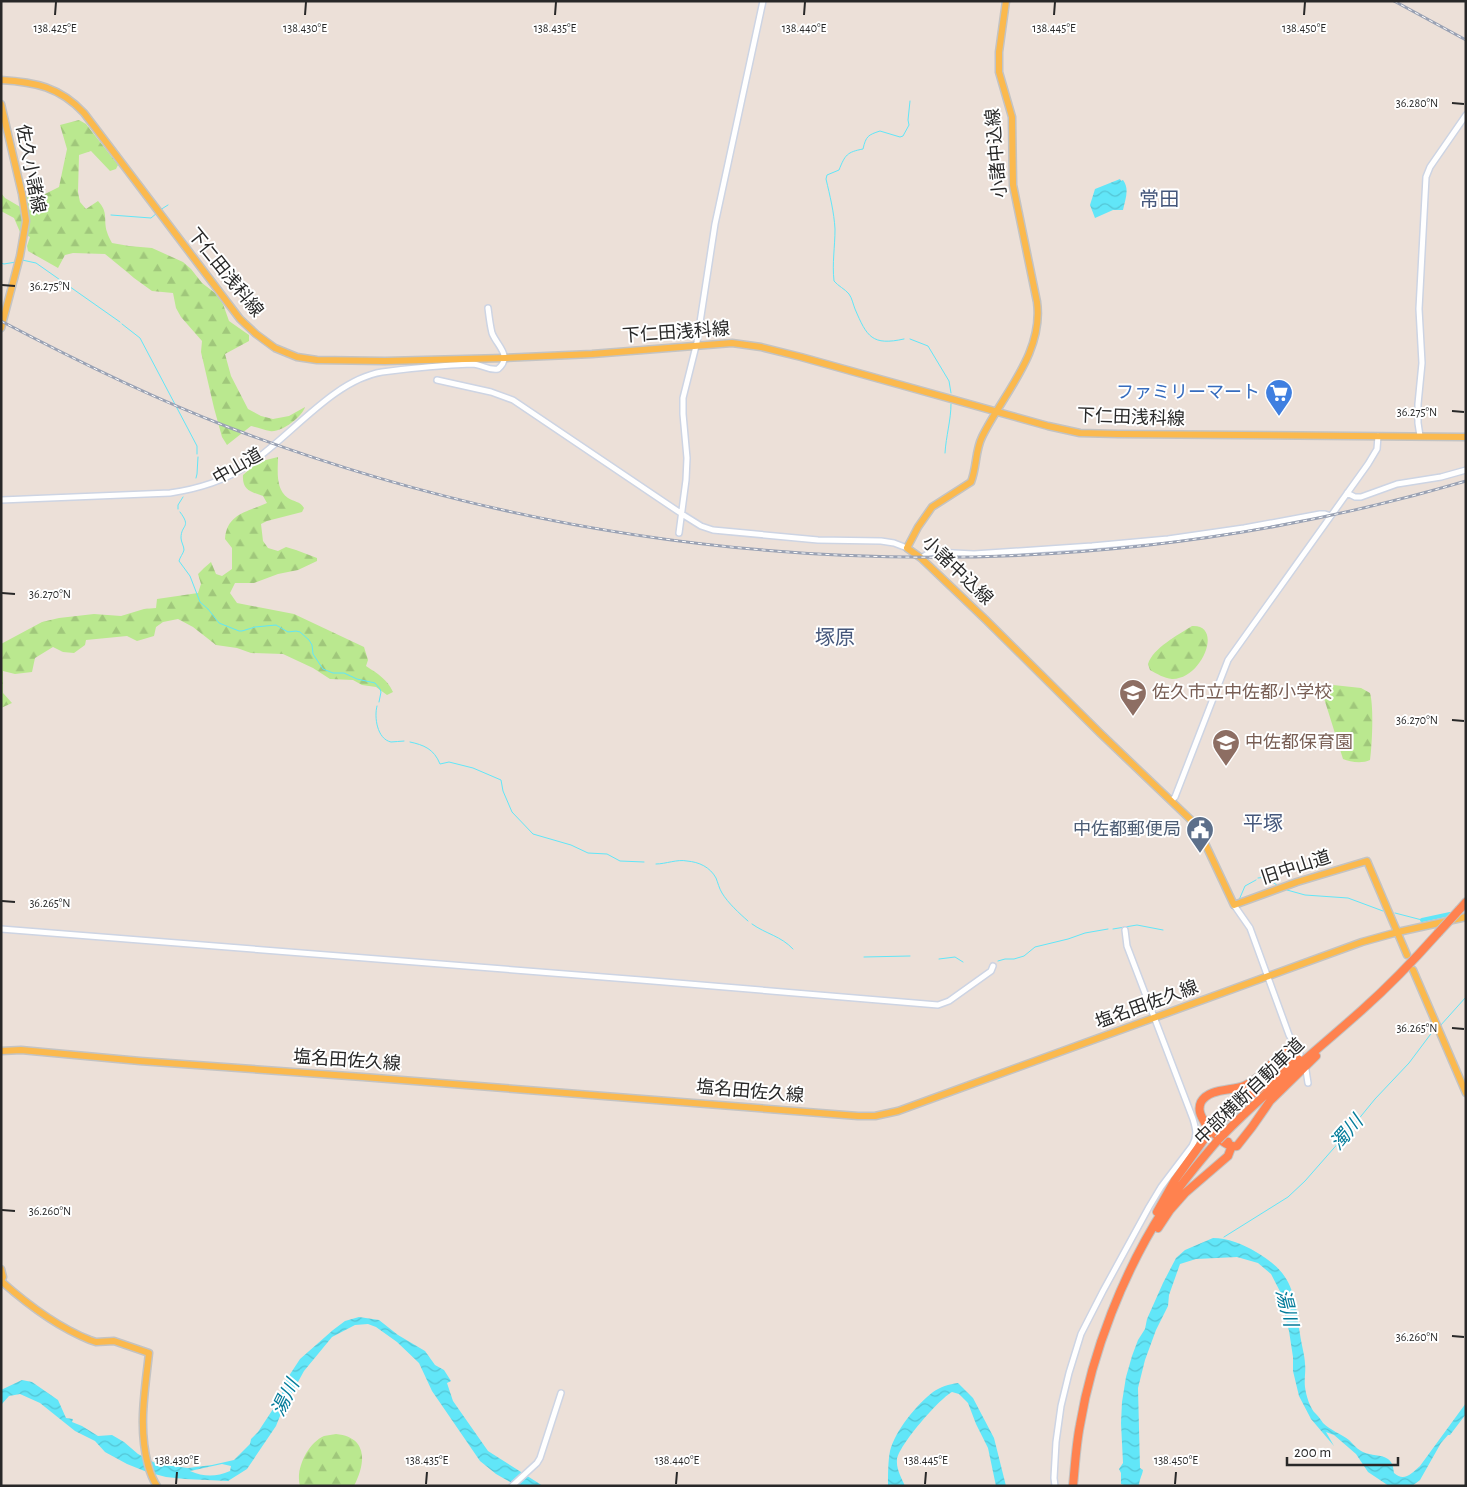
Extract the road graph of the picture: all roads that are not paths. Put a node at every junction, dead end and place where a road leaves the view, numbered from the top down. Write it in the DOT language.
graph roads {
  1 [pos="763,1"];
  2 [pos="1006,1"];
  3 [pos="1,80"];
  4 [pos="1,104"];
  5 [pos="1466,115"];
  6 [pos="488,308"];
  7 [pos="1,328"];
  8 [pos="696,345"];
  9 [pos="505,358"];
  10 [pos="437,380"];
  11 [pos="997,412"];
  12 [pos="1378,436"];
  13 [pos="1420,436"];
  14 [pos="1466,437"];
  15 [pos="1466,470"];
  16 [pos="1347,493"];
  17 [pos="1,500"];
  18 [pos="681,513"];
  19 [pos="1331,516"];
  20 [pos="679,533"];
  21 [pos="907,548"];
  22 [pos="921,558"];
  23 [pos="1171,801"];
  24 [pos="1466,902"];
  25 [pos="1234,905"];
  26 [pos="1466,917"];
  27 [pos="1,929"];
  28 [pos="1125,930"];
  29 [pos="1398,932"];
  30 [pos="1407,955"];
  31 [pos="993,966"];
  32 [pos="1413,970"];
  33 [pos="1268,977"];
  34 [pos="1361,1011"];
  35 [pos="1353,1017"];
  36 [pos="1154,1018"];
  37 [pos="1294,1044"];
  38 [pos="1,1051"];
  39 [pos="1299,1055"];
  40 [pos="1466,1093"];
  41 [pos="1206,1124"];
  42 [pos="1230,1146"];
  43 [pos="1135,1260"];
  44 [pos="1,1268"];
  45 [pos="1,1281"];
  46 [pos="1125,1282"];
  47 [pos="561,1393"];
  48 [pos="155,1483"];
  49 [pos="512,1486"];
  50 [pos="1055,1486"];
  51 [pos="1073,1486"];
  1 -- 8 [label="street"];
  2 -- 11 [label="main road, 小諸中込線"];
  3 -- 9 [label="main road, 下仁田浅科線"];
  4 -- 7 [label="main road, 佐久小諸線"];
  5 -- 13 [label="street"];
  6 -- 9 [label="street"];
  8 -- 9 [label="main road, 下仁田浅科線"];
  8 -- 11 [label="main road, 下仁田浅科線"];
  8 -- 18 [label="street"];
  9 -- 17 [label="street, 中山道"];
  10 -- 18 [label="street"];
  11 -- 12 [label="main road, 下仁田浅科線"];
  11 -- 21 [label="main road, 小諸中込線"];
  12 -- 13 [label="main road, 下仁田浅科線"];
  12 -- 16 [label="street"];
  13 -- 14 [label="main road, 下仁田浅科線"];
  15 -- 16 [label="street"];
  16 -- 19 [label="street"];
  18 -- 20 [label="street"];
  18 -- 21 [label="street"];
  19 -- 22 [label="street"];
  19 -- 23 [label="street"];
  21 -- 22 [label="main road, 小諸中込線"];
  22 -- 23 [label="main road, 小諸中込線"];
  23 -- 25 [label="main road, 小諸中込線"];
  24 -- 34 [label="highway, 中部横断自動車道, bridge"];
  25 -- 29 [label="main road, 旧中山道"];
  25 -- 33 [label="street"];
  26 -- 29 [label="main road, 塩名田佐久線"];
  27 -- 31 [label="street"];
  28 -- 36 [label="street"];
  29 -- 30 [label="main road"];
  29 -- 33 [label="main road, 塩名田佐久線"];
  32 -- 40 [label="main road"];
  33 -- 36 [label="main road, 塩名田佐久線"];
  33 -- 37 [label="street"];
  34 -- 35 [label="highway, 中部横断自動車道"];
  34 -- 42 [label="highway"];
  35 -- 41 [label="highway"];
  35 -- 43 [label="highway, 中部横断自動車道"];
  36 -- 38 [label="main road, 塩名田佐久線"];
  36 -- 50 [label="street"];
  37 -- 39 [label="street"];
  37 -- 41 [label="highway"];
  41 -- 42 [label="highway"];
  41 -- 46 [label="highway"];
  42 -- 43 [label="highway"];
  43 -- 46 [label="highway, 中部横断自動車道"];
  44 -- 45 [label="main road"];
  45 -- 48 [label="main road"];
  46 -- 51 [label="highway, 中部横断自動車道"];
  47 -- 49 [label="street"];
}
